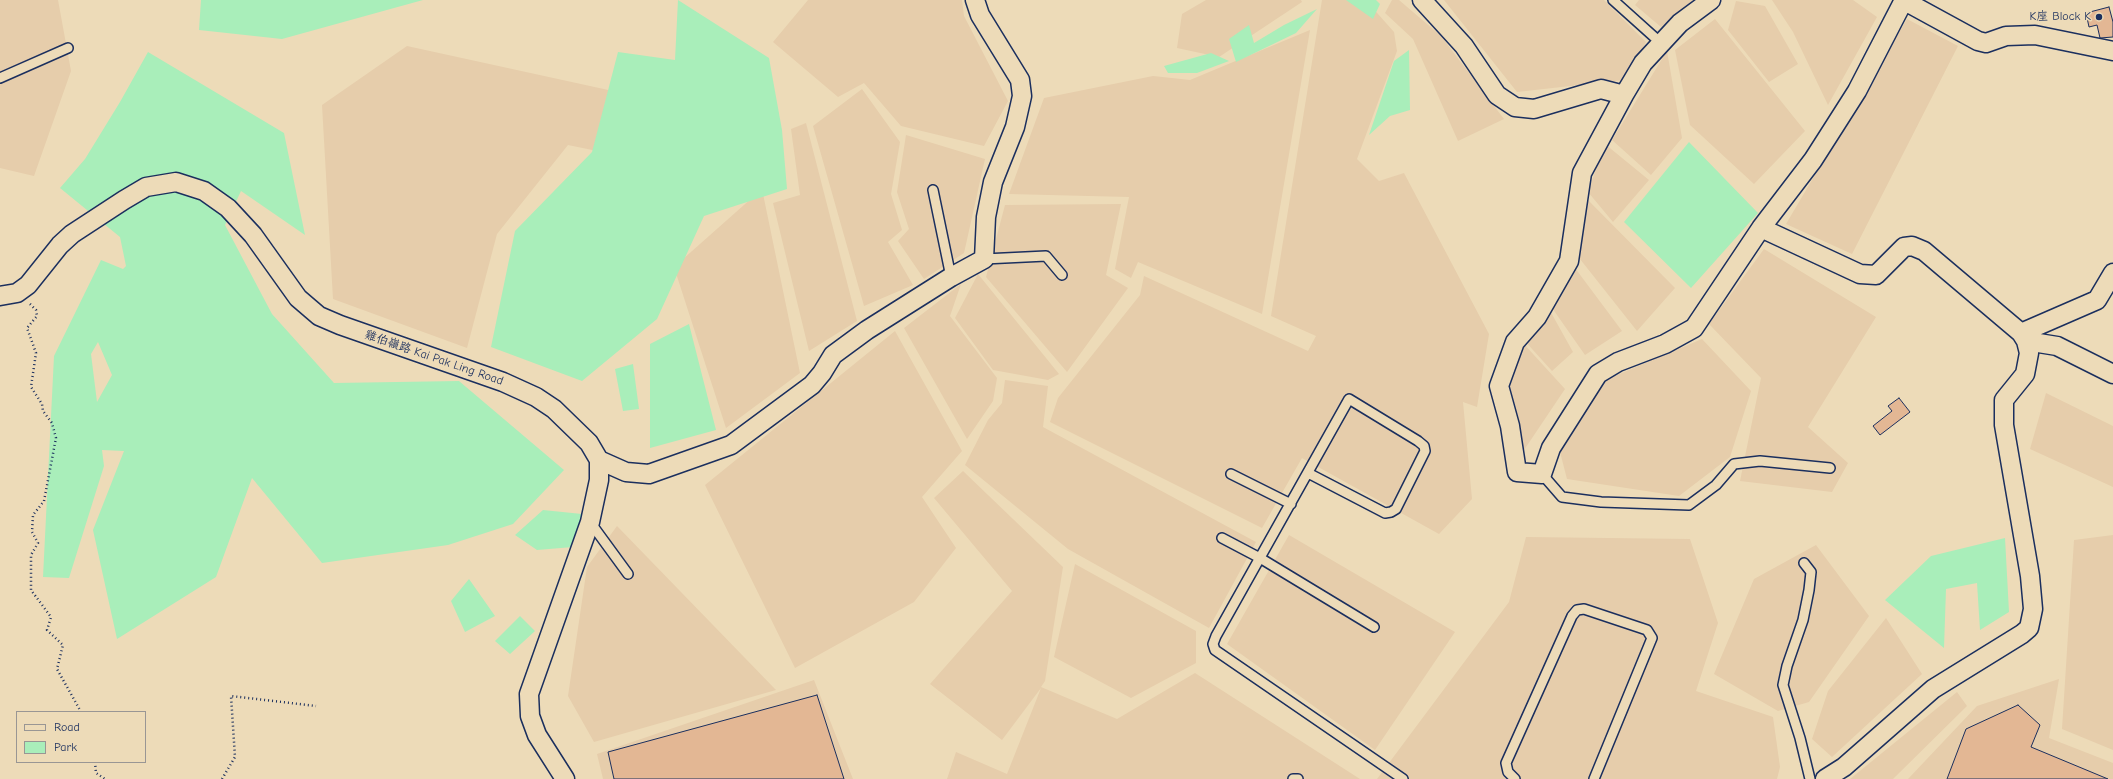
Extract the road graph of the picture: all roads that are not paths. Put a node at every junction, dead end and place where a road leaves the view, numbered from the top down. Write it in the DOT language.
graph roads {
  1 [pos="975,0"];
  2 [pos="1422,0"];
  3 [pos="1613,0"];
  4 [pos="1712,0"];
  5 [pos="1904,0"];
  6 [pos="1662,44"];
  7 [pos="68,48"];
  8 [pos="2113,51"];
  9 [pos="0,78"];
  10 [pos="1624,95"];
  11 [pos="932,190"];
  12 [pos="1761,228"];
  13 [pos="984,260"];
  14 [pos="2113,273"];
  15 [pos="1062,275"];
  16 [pos="951,277"];
  17 [pos="8,294"];
  18 [pos="2023,337"];
  19 [pos="2113,374"];
  20 [pos="599,460"];
  21 [pos="1830,468"];
  22 [pos="1308,473"];
  23 [pos="1231,474"];
  24 [pos="1542,474"];
  25 [pos="1291,504"];
  26 [pos="590,522"];
  27 [pos="1222,538"];
  28 [pos="1260,558"];
  29 [pos="1804,563"];
  30 [pos="628,574"];
  31 [pos="1374,627"];
  32 [pos="565,779"];
  33 [pos="1292,779"];
  34 [pos="1298,779"];
  35 [pos="1403,779"];
  36 [pos="1516,779"];
  37 [pos="1594,779"];
  38 [pos="1810,779"];
  39 [pos="1825,779"];
  1 -- 13 [label="street"];
  2 -- 10 [label="street"];
  3 -- 6 [label="lane"];
  4 -- 6 [label="street"];
  5 -- 8 [label="street"];
  5 -- 12 [label="street"];
  6 -- 10 [label="street"];
  7 -- 9 [label="lane"];
  10 -- 24 [label="street"];
  11 -- 16 [label="lane"];
  12 -- 18 [label="street"];
  12 -- 24 [label="street"];
  13 -- 15 [label="lane"];
  13 -- 16 [label="street"];
  14 -- 18 [label="street"];
  16 -- 20 [label="street"];
  17 -- 20 [label="street, 雞伯嶺路 Kai Pak Ling Road"];
  18 -- 19 [label="street"];
  18 -- 39 [label="street"];
  20 -- 26 [label="street, 雞伯嶺路 Kai Pak Ling Road"];
  21 -- 24 [label="lane"];
  22 -- 22 [label="lane"];
  22 -- 25 [label="lane"];
  23 -- 25 [label="lane"];
  25 -- 28 [label="lane"];
  26 -- 30 [label="lane"];
  26 -- 32 [label="street, 雞伯嶺路 Kai Pak Ling Road"];
  27 -- 28 [label="lane"];
  28 -- 31 [label="lane"];
  28 -- 35 [label="lane"];
  29 -- 38 [label="lane"];
  33 -- 34 [label="lane"];
  36 -- 37 [label="lane"];
}
